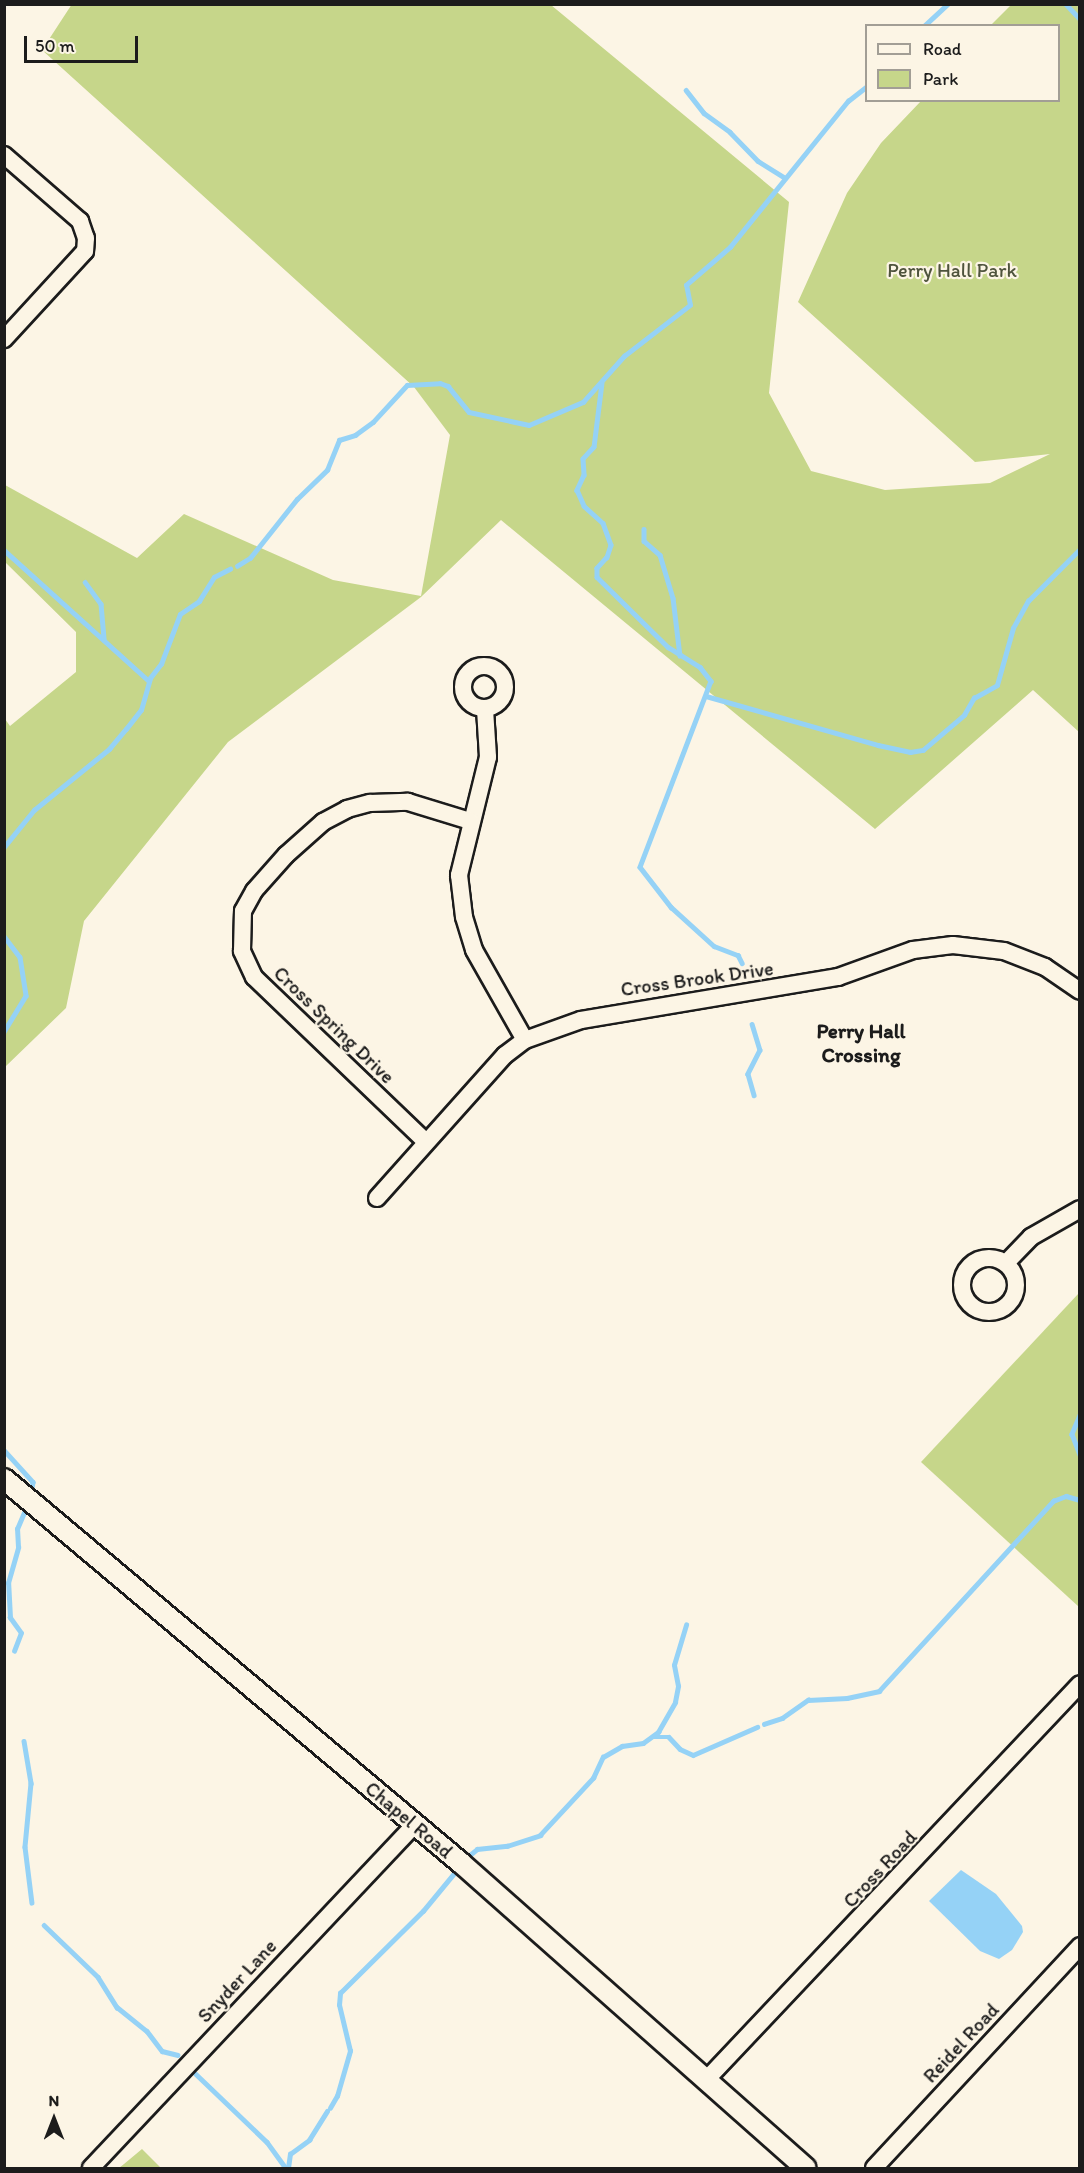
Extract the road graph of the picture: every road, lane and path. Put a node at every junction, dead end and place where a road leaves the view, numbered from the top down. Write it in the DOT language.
graph roads {
  1 [pos="4,155"];
  2 [pos="4,339"];
  3 [pos="485,709"];
  4 [pos="470,821"];
  5 [pos="1080,991"];
  6 [pos="525,1040"];
  7 [pos="425,1141"];
  8 [pos="377,1198"];
  9 [pos="1080,1209"];
  10 [pos="1006,1263"];
  11 [pos="8,1481"];
  12 [pos="1080,1684"];
  13 [pos="414,1824"];
  14 [pos="1080,1946"];
  15 [pos="707,2079"];
  16 [pos="91,2169"];
  17 [pos="806,2169"];
  18 [pos="874,2169"];
  1 -- 2 [label="street"];
  3 -- 4 [label="street"];
  4 -- 6 [label="street"];
  4 -- 7 [label="street, Cross Spring Drive"];
  5 -- 6 [label="street, Cross Brook Drive"];
  6 -- 7 [label="street, Cross Brook Drive"];
  7 -- 8 [label="street, Cross Brook Drive"];
  9 -- 10 [label="street"];
  11 -- 13 [label="street, Chapel Road"];
  12 -- 15 [label="street, Cross Road"];
  13 -- 15 [label="street, Chapel Road"];
  13 -- 16 [label="street, Snyder Lane"];
  14 -- 18 [label="street, Reidel Road"];
  15 -- 17 [label="street, Chapel Road"];
}
